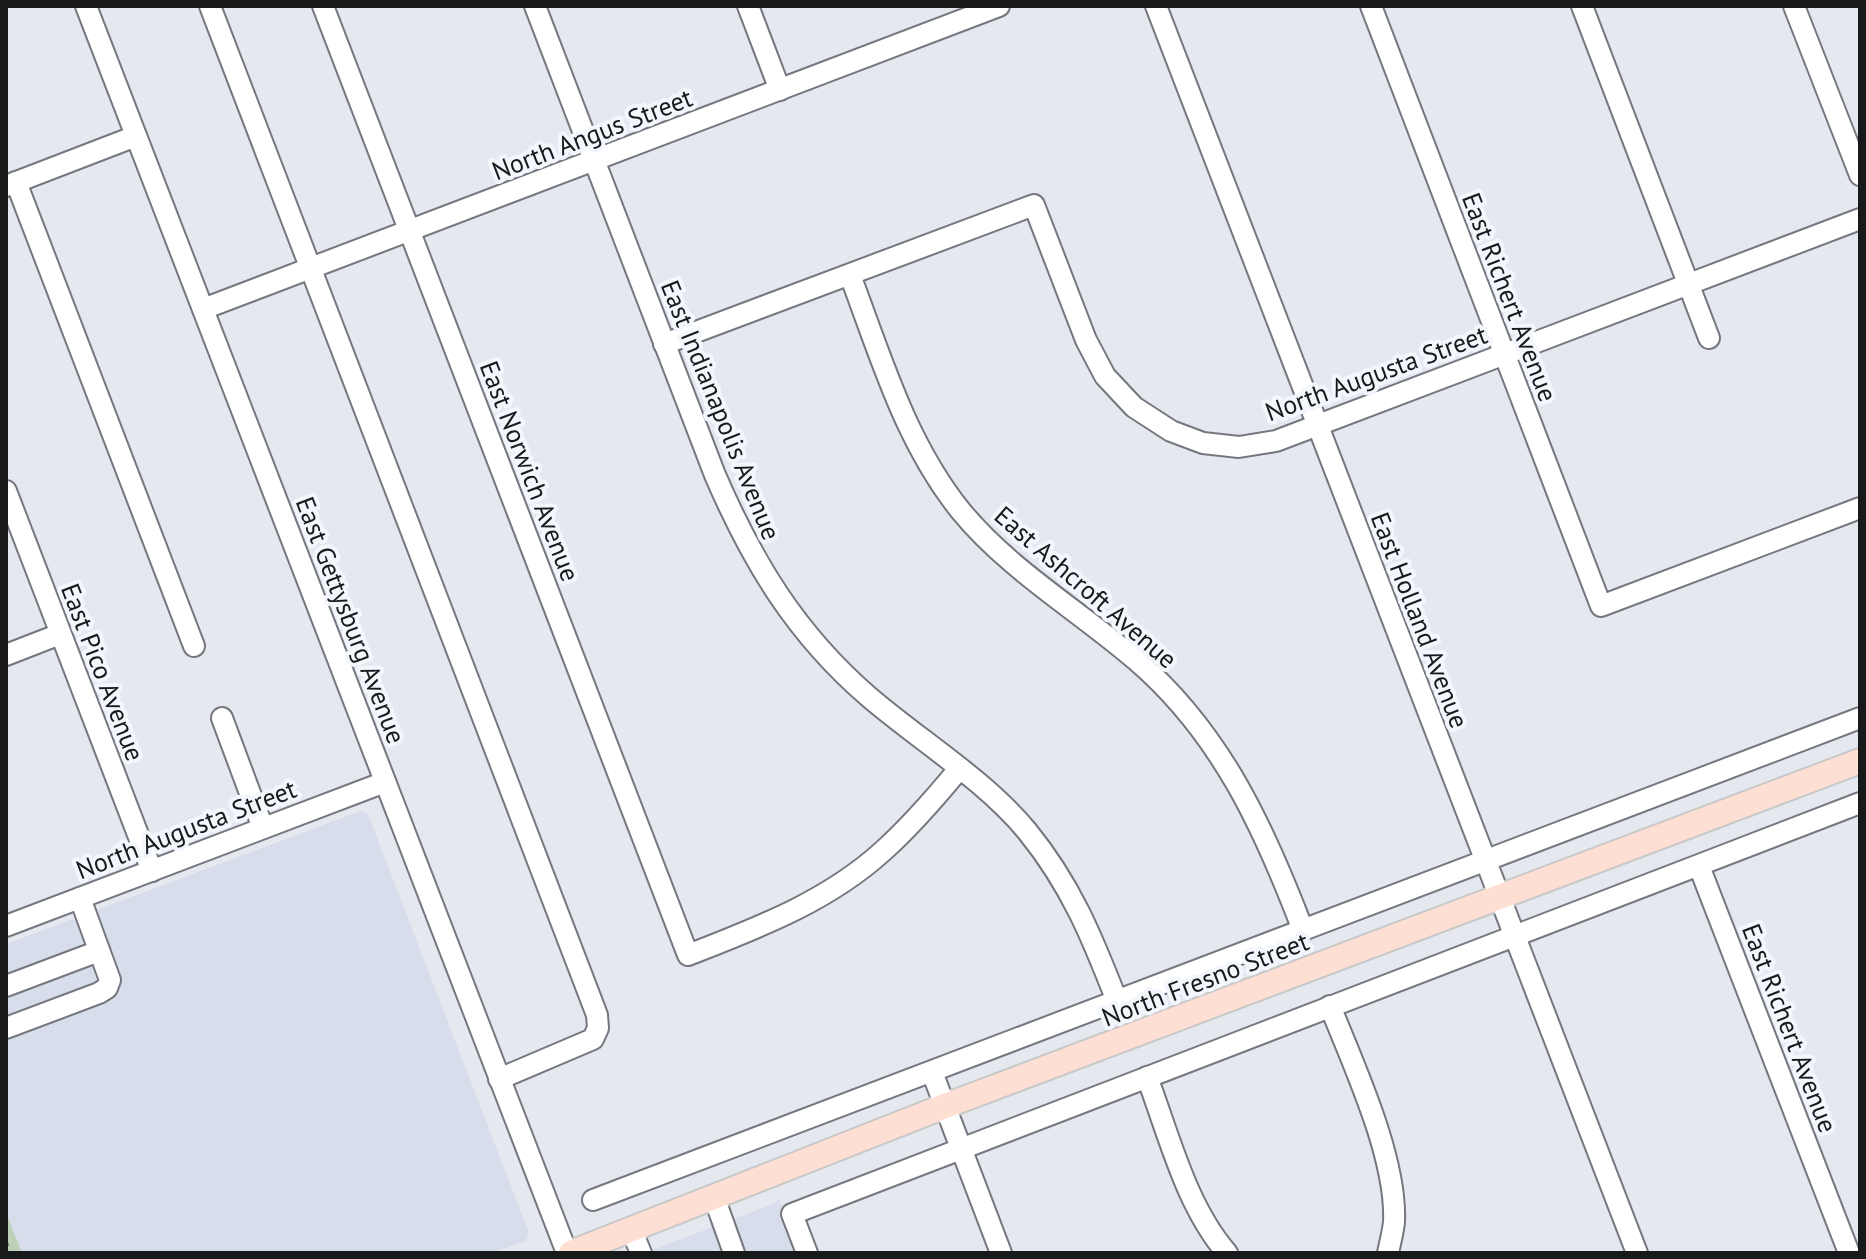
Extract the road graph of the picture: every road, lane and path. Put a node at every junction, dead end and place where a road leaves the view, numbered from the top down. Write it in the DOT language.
graph roads {
  1 [pos="86,6"];
  2 [pos="210,6"];
  3 [pos="323,6"];
  4 [pos="535,6"];
  5 [pos="748,6"];
  6 [pos="999,6"];
  7 [pos="1156,6"];
  8 [pos="1371,6"];
  9 [pos="1582,6"];
  10 [pos="1794,6"];
  11 [pos="950,15"];
  12 [pos="780,90"];
  13 [pos="136,136"];
  14 [pos="595,161"];
  15 [pos="1860,175"];
  16 [pos="11,184"];
  17 [pos="1860,219"];
  18 [pos="409,231"];
  19 [pos="311,269"];
  20 [pos="850,275"];
  21 [pos="1689,285"];
  22 [pos="203,309"];
  23 [pos="1709,338"];
  24 [pos="664,344"];
  25 [pos="1503,354"];
  26 [pos="1317,425"];
  27 [pos="6,491"];
  28 [pos="1860,508"];
  29 [pos="60,634"];
  30 [pos="194,646"];
  31 [pos="6,655"];
  32 [pos="222,718"];
  33 [pos="1860,718"];
  34 [pos="1860,761"];
  35 [pos="959,769"];
  36 [pos="385,782"];
  37 [pos="1860,803"];
  38 [pos="263,828"];
  39 [pos="1485,861"];
  40 [pos="1699,866"];
  41 [pos="152,871"];
  42 [pos="80,898"];
  43 [pos="1500,898"];
  44 [pos="6,926"];
  45 [pos="1303,930"];
  46 [pos="1516,937"];
  47 [pos="99,951"];
  48 [pos="6,986"];
  49 [pos="1117,1001"];
  50 [pos="1330,1006"];
  51 [pos="6,1028"];
  52 [pos="932,1072"];
  53 [pos="1147,1077"];
  54 [pos="499,1079"];
  55 [pos="945,1106"];
  56 [pos="961,1148"];
  57 [pos="714,1197"];
  58 [pos="593,1200"];
  59 [pos="631,1229"];
  60 [pos="1846,1252"];
  61 [pos="569,1253"];
  62 [pos="641,1253"];
  63 [pos="734,1253"];
  64 [pos="807,1253"];
  65 [pos="1001,1253"];
  66 [pos="1227,1253"];
  67 [pos="1388,1253"];
  68 [pos="1637,1253"];
  1 -- 13 [label="street, East Gettysburg Avenue"];
  2 -- 19 [label="street"];
  3 -- 18 [label="street, East Norwich Avenue"];
  4 -- 14 [label="street, East Indianapolis Avenue"];
  5 -- 12 [label="street"];
  6 -- 11 [label="street, North Angus Street"];
  7 -- 26 [label="street, East Holland Avenue"];
  8 -- 25 [label="street, East Richert Avenue"];
  9 -- 21 [label="street"];
  10 -- 15 [label="street"];
  11 -- 12 [label="street, North Angus Street"];
  12 -- 14 [label="street, North Angus Street"];
  13 -- 16 [label="street"];
  13 -- 22 [label="street, East Gettysburg Avenue"];
  14 -- 18 [label="street, North Angus Street"];
  14 -- 24 [label="street, East Indianapolis Avenue"];
  16 -- 30 [label="street"];
  17 -- 21 [label="street, North Augusta Street"];
  18 -- 19 [label="street, North Angus Street"];
  18 -- 35 [label="street, East Norwich Avenue"];
  19 -- 22 [label="street, North Angus Street"];
  19 -- 54 [label="street"];
  20 -- 24 [label="street, North Augusta Street"];
  20 -- 26 [label="street, North Augusta Street"];
  20 -- 45 [label="street, East Ashcroft Avenue"];
  21 -- 23 [label="street"];
  21 -- 25 [label="street, North Augusta Street"];
  22 -- 36 [label="street, East Gettysburg Avenue"];
  24 -- 35 [label="street, East Indianapolis Avenue"];
  25 -- 26 [label="street, North Augusta Street"];
  25 -- 28 [label="street, East Richert Avenue"];
  26 -- 39 [label="street, East Holland Avenue"];
  27 -- 29 [label="street, East Pico Avenue"];
  29 -- 31 [label="street"];
  29 -- 41 [label="street, East Pico Avenue"];
  32 -- 38 [label="street"];
  33 -- 39 [label="street, North Fresno Street"];
  34 -- 43 [label="main road, North Fresno Street"];
  35 -- 49 [label="street, East Indianapolis Avenue"];
  36 -- 38 [label="street, North Augusta Street"];
  36 -- 54 [label="street, East Gettysburg Avenue"];
  37 -- 40 [label="street"];
  38 -- 41 [label="street, North Augusta Street"];
  39 -- 43 [label="street, East Holland Avenue"];
  39 -- 45 [label="street, North Fresno Street"];
  40 -- 46 [label="street"];
  40 -- 60 [label="street, East Richert Avenue"];
  41 -- 42 [label="street, North Augusta Street"];
  42 -- 44 [label="street, North Augusta Street"];
  42 -- 47 [label="street"];
  43 -- 46 [label="street, East Holland Avenue"];
  43 -- 55 [label="main road, North Fresno Street"];
  45 -- 49 [label="street, North Fresno Street"];
  46 -- 50 [label="street"];
  46 -- 68 [label="street, East Holland Avenue"];
  47 -- 48 [label="street"];
  47 -- 51 [label="street"];
  49 -- 52 [label="street, North Fresno Street"];
  50 -- 53 [label="street"];
  50 -- 67 [label="street"];
  52 -- 55 [label="street"];
  52 -- 58 [label="street, North Fresno Street"];
  53 -- 56 [label="street"];
  53 -- 66 [label="street"];
  54 -- 61 [label="street, East Gettysburg Avenue"];
  55 -- 56 [label="street"];
  55 -- 57 [label="main road, North Fresno Street"];
  56 -- 64 [label="street"];
  56 -- 65 [label="street"];
  57 -- 59 [label="main road, North Fresno Street"];
  57 -- 63 [label="street"];
  59 -- 61 [label="main road, North Fresno Street"];
  59 -- 62 [label="street"];
}
